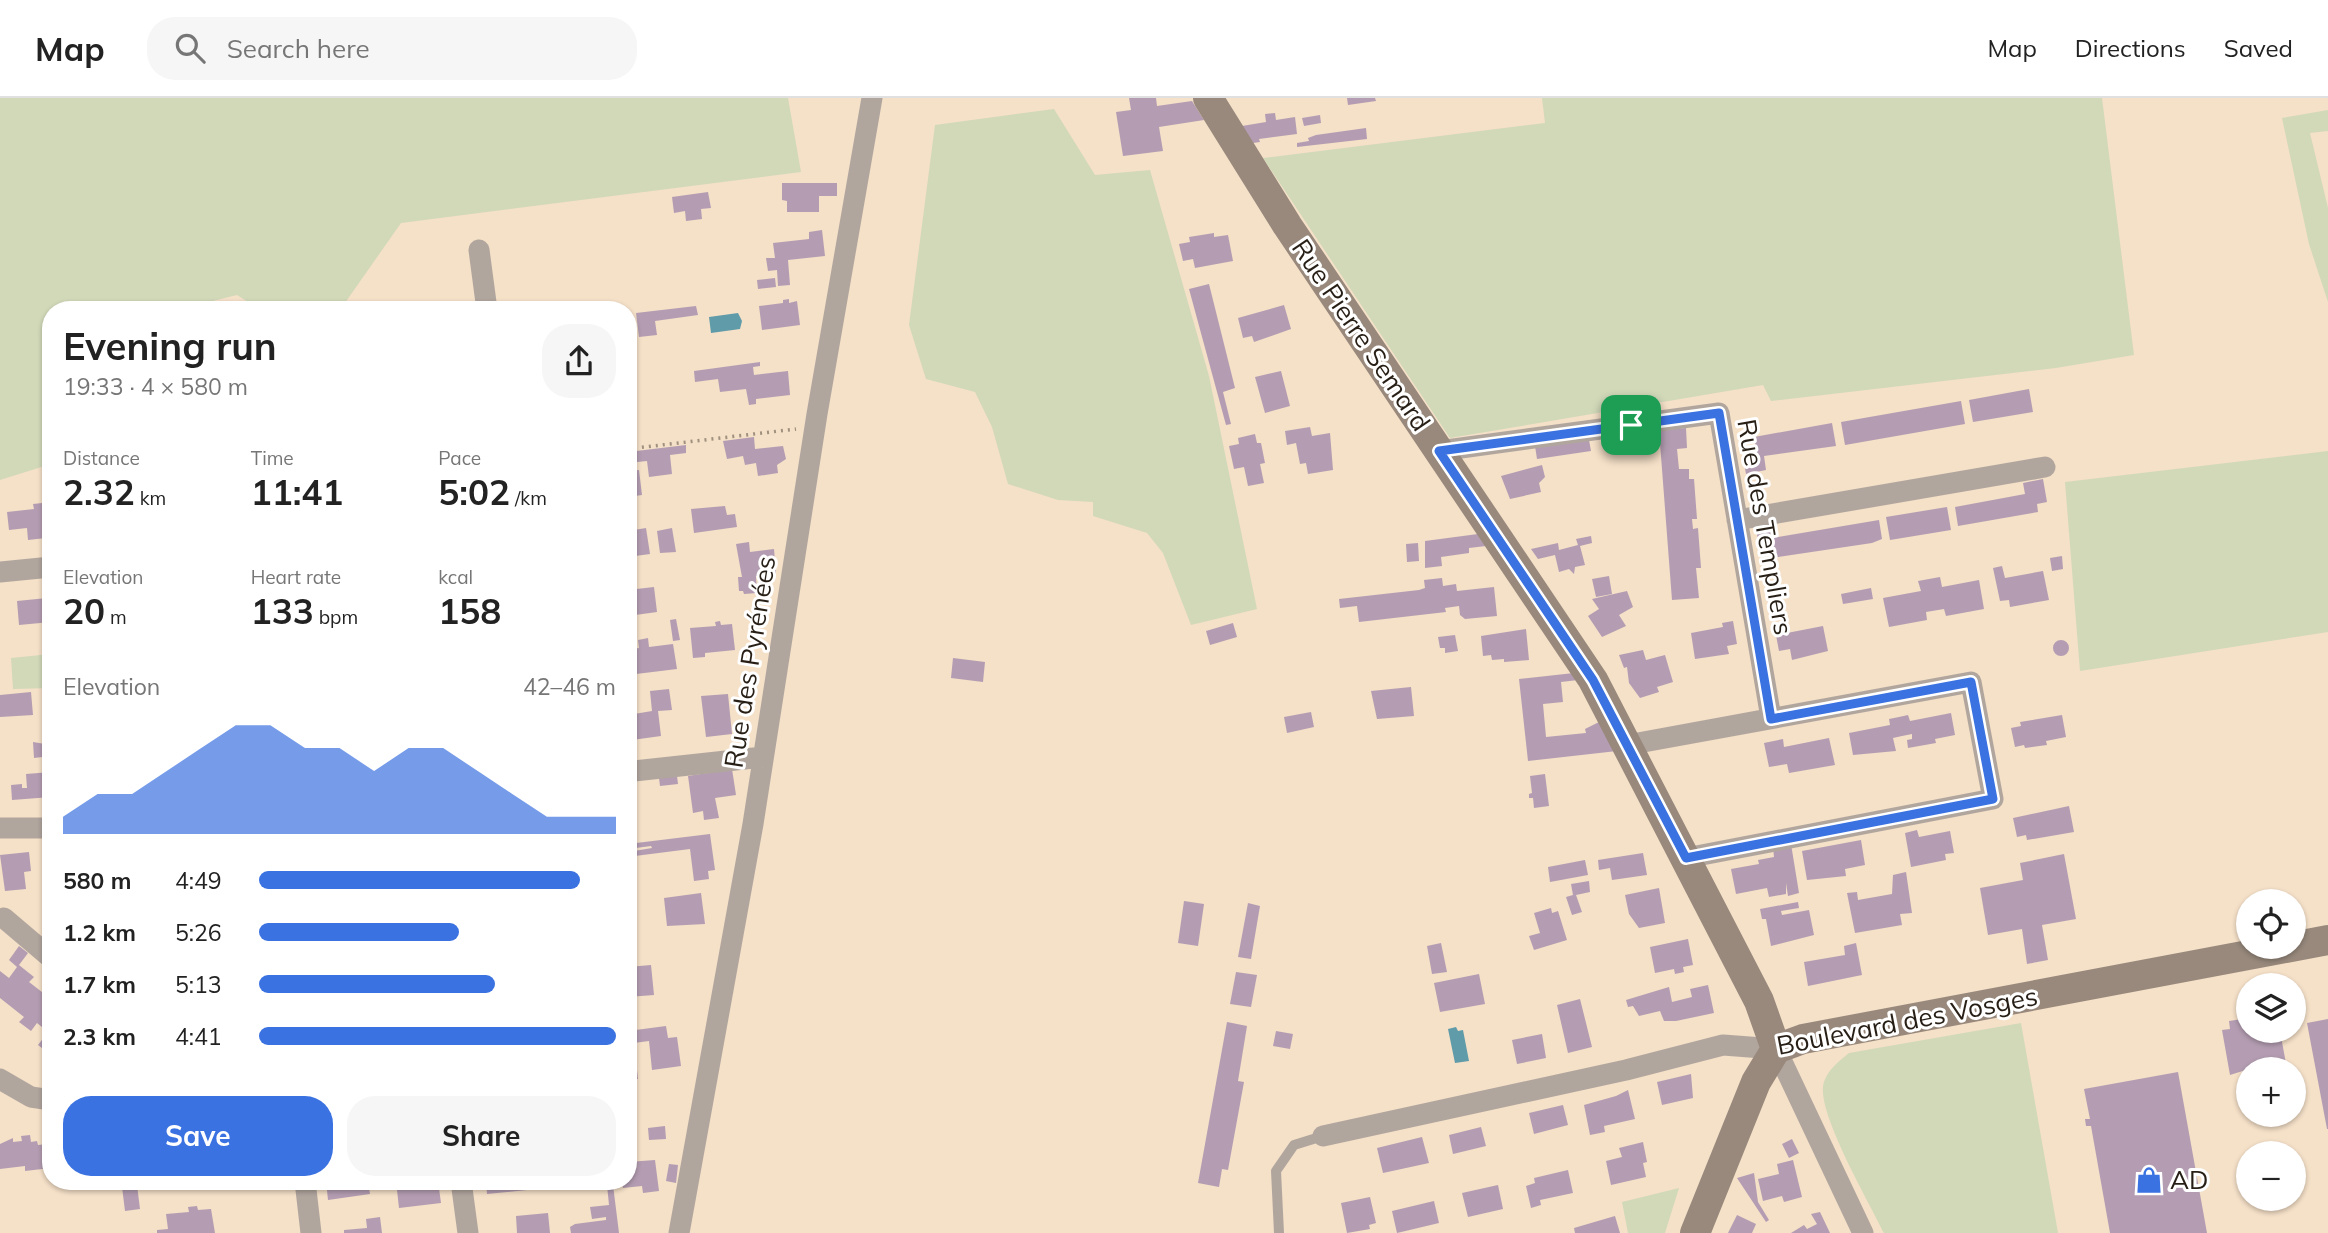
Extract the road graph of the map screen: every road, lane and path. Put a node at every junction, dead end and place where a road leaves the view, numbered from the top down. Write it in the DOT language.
graph roads {
  1 [pos="872,98"];
  2 [pos="1208,98"];
  3 [pos="479,250"];
  4 [pos="486,301"];
  5 [pos="815,426"];
  6 [pos="637,448"];
  7 [pos="1439,451"];
  8 [pos="2045,467"];
  9 [pos="1737,520"];
  10 [pos="42,568"];
  11 [pos="0,572"];
  12 [pos="1771,719"];
  13 [pos="1627,745"];
  14 [pos="764,757"];
  15 [pos="637,771"];
  16 [pos="0,828"];
  17 [pos="42,828"];
  18 [pos="1686,858"];
  19 [pos="4,918"];
  20 [pos="2328,940"];
  21 [pos="42,950"];
  22 [pos="1776,1049"];
  23 [pos="0,1079"];
  24 [pos="42,1099"];
  25 [pos="1323,1136"];
  26 [pos="306,1190"];
  27 [pos="462,1190"];
  28 [pos="311,1233"];
  29 [pos="468,1233"];
  30 [pos="679,1233"];
  31 [pos="1279,1233"];
  32 [pos="1695,1233"];
  33 [pos="1863,1233"];
  1 -- 5 [label="street, Rue des Pyrénées"];
  2 -- 7 [label="main road, Rue Pierre Semard"];
  3 -- 4 [label="street"];
  5 -- 6 [label="path"];
  5 -- 14 [label="street, Rue des Pyrénées"];
  7 -- 9 [label="street, Rue des Templiers"];
  7 -- 13 [label="main road, Rue Pierre Semard"];
  8 -- 9 [label="street"];
  9 -- 12 [label="street, Rue des Templiers"];
  10 -- 11 [label="street"];
  12 -- 13 [label="street"];
  12 -- 18 [label="street"];
  13 -- 18 [label="main road, Rue Pierre Semard"];
  14 -- 15 [label="street"];
  14 -- 30 [label="street, Rue des Pyrénées"];
  16 -- 17 [label="street"];
  18 -- 22 [label="main road, Rue Pierre Semard"];
  19 -- 21 [label="street"];
  20 -- 22 [label="main road, Boulevard des Vosges"];
  22 -- 25 [label="street, Boulevard des Vosges"];
  22 -- 32 [label="main road"];
  22 -- 33 [label="street"];
  23 -- 24 [label="street"];
  25 -- 31 [label="lane"];
  26 -- 28 [label="street"];
  27 -- 29 [label="street"];
}
